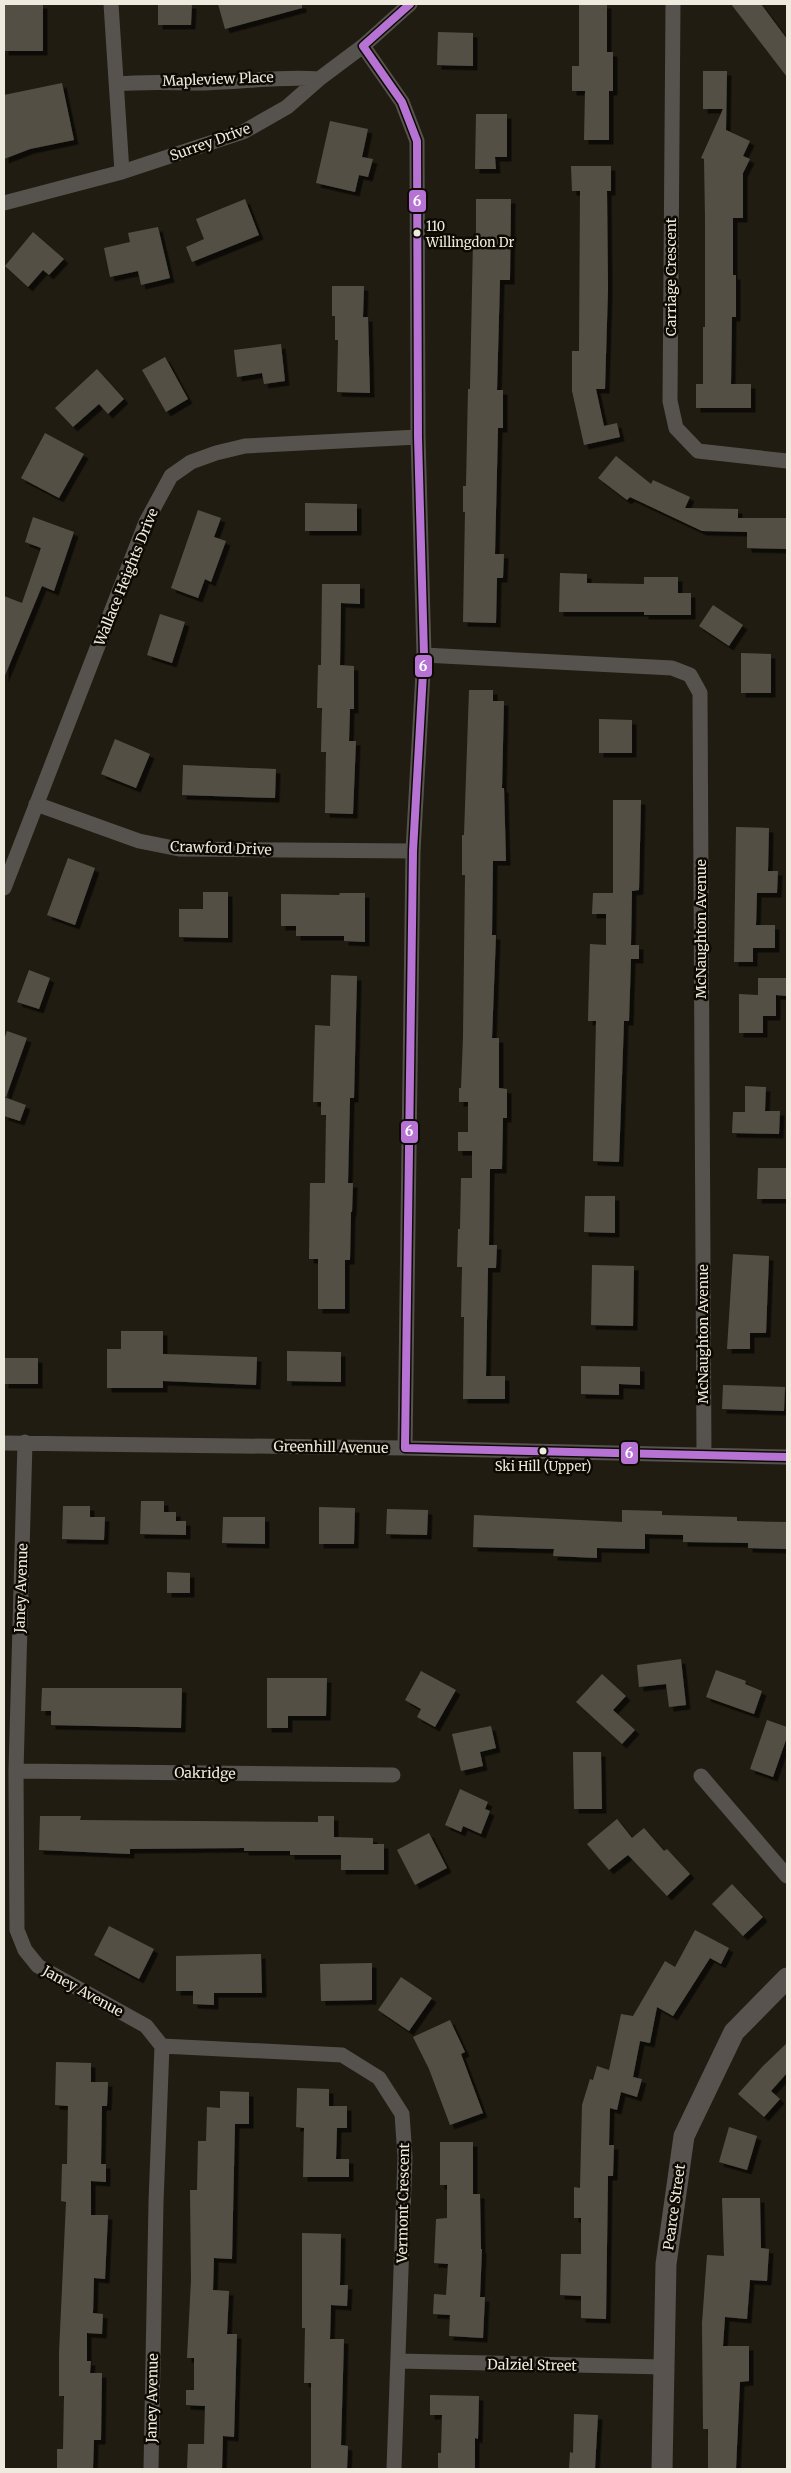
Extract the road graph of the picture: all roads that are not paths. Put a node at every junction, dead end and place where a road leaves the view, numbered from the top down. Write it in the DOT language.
graph roads {
  1 [pos="111,4"];
  2 [pos="410,4"];
  3 [pos="673,4"];
  4 [pos="363,46"];
  5 [pos="319,79"];
  6 [pos="117,84"];
  7 [pos="122,172"];
  8 [pos="4,203"];
  9 [pos="418,437"];
  10 [pos="787,461"];
  11 [pos="424,655"];
  12 [pos="36,804"];
  13 [pos="413,851"];
  14 [pos="4,888"];
  15 [pos="25,1442"];
  16 [pos="4,1443"];
  17 [pos="405,1448"];
  18 [pos="704,1454"];
  19 [pos="787,1457"];
  20 [pos="16,1771"];
  21 [pos="393,1775"];
  22 [pos="700,1776"];
  23 [pos="787,1876"];
  24 [pos="787,1978"];
  25 [pos="162,2046"];
  26 [pos="399,2362"];
  27 [pos="664,2367"];
  28 [pos="151,2469"];
  29 [pos="394,2469"];
  30 [pos="662,2469"];
  1 -- 6 [label="street"];
  2 -- 4 [label="street, Surrey Drive"];
  3 -- 10 [label="street, Carriage Crescent"];
  4 -- 5 [label="street, Surrey Drive"];
  4 -- 9 [label="street"];
  5 -- 6 [label="street, Mapleview Place"];
  5 -- 7 [label="street, Surrey Drive"];
  6 -- 7 [label="street"];
  7 -- 8 [label="street, Surrey Drive"];
  9 -- 11 [label="street"];
  9 -- 12 [label="street, Wallace Heights Drive"];
  11 -- 13 [label="street"];
  11 -- 18 [label="street, McNaughton Avenue"];
  12 -- 13 [label="street, Crawford Drive"];
  12 -- 14 [label="street, Wallace Heights Drive"];
  13 -- 17 [label="street"];
  15 -- 16 [label="street"];
  15 -- 17 [label="street, Greenhill Avenue"];
  15 -- 20 [label="street, Janey Avenue"];
  17 -- 18 [label="street, Greenhill Avenue"];
  18 -- 19 [label="street, Greenhill Avenue"];
  20 -- 21 [label="street, Oakridge"];
  20 -- 25 [label="street, Janey Avenue"];
  22 -- 23 [label="street"];
  24 -- 27 [label="street, Pearce Street"];
  25 -- 26 [label="street, Vermont Crescent"];
  25 -- 28 [label="street, Janey Avenue"];
  26 -- 27 [label="street, Dalziel Street"];
  26 -- 29 [label="street, Vermont Crescent"];
  27 -- 30 [label="street, Pearce Street"];
}
